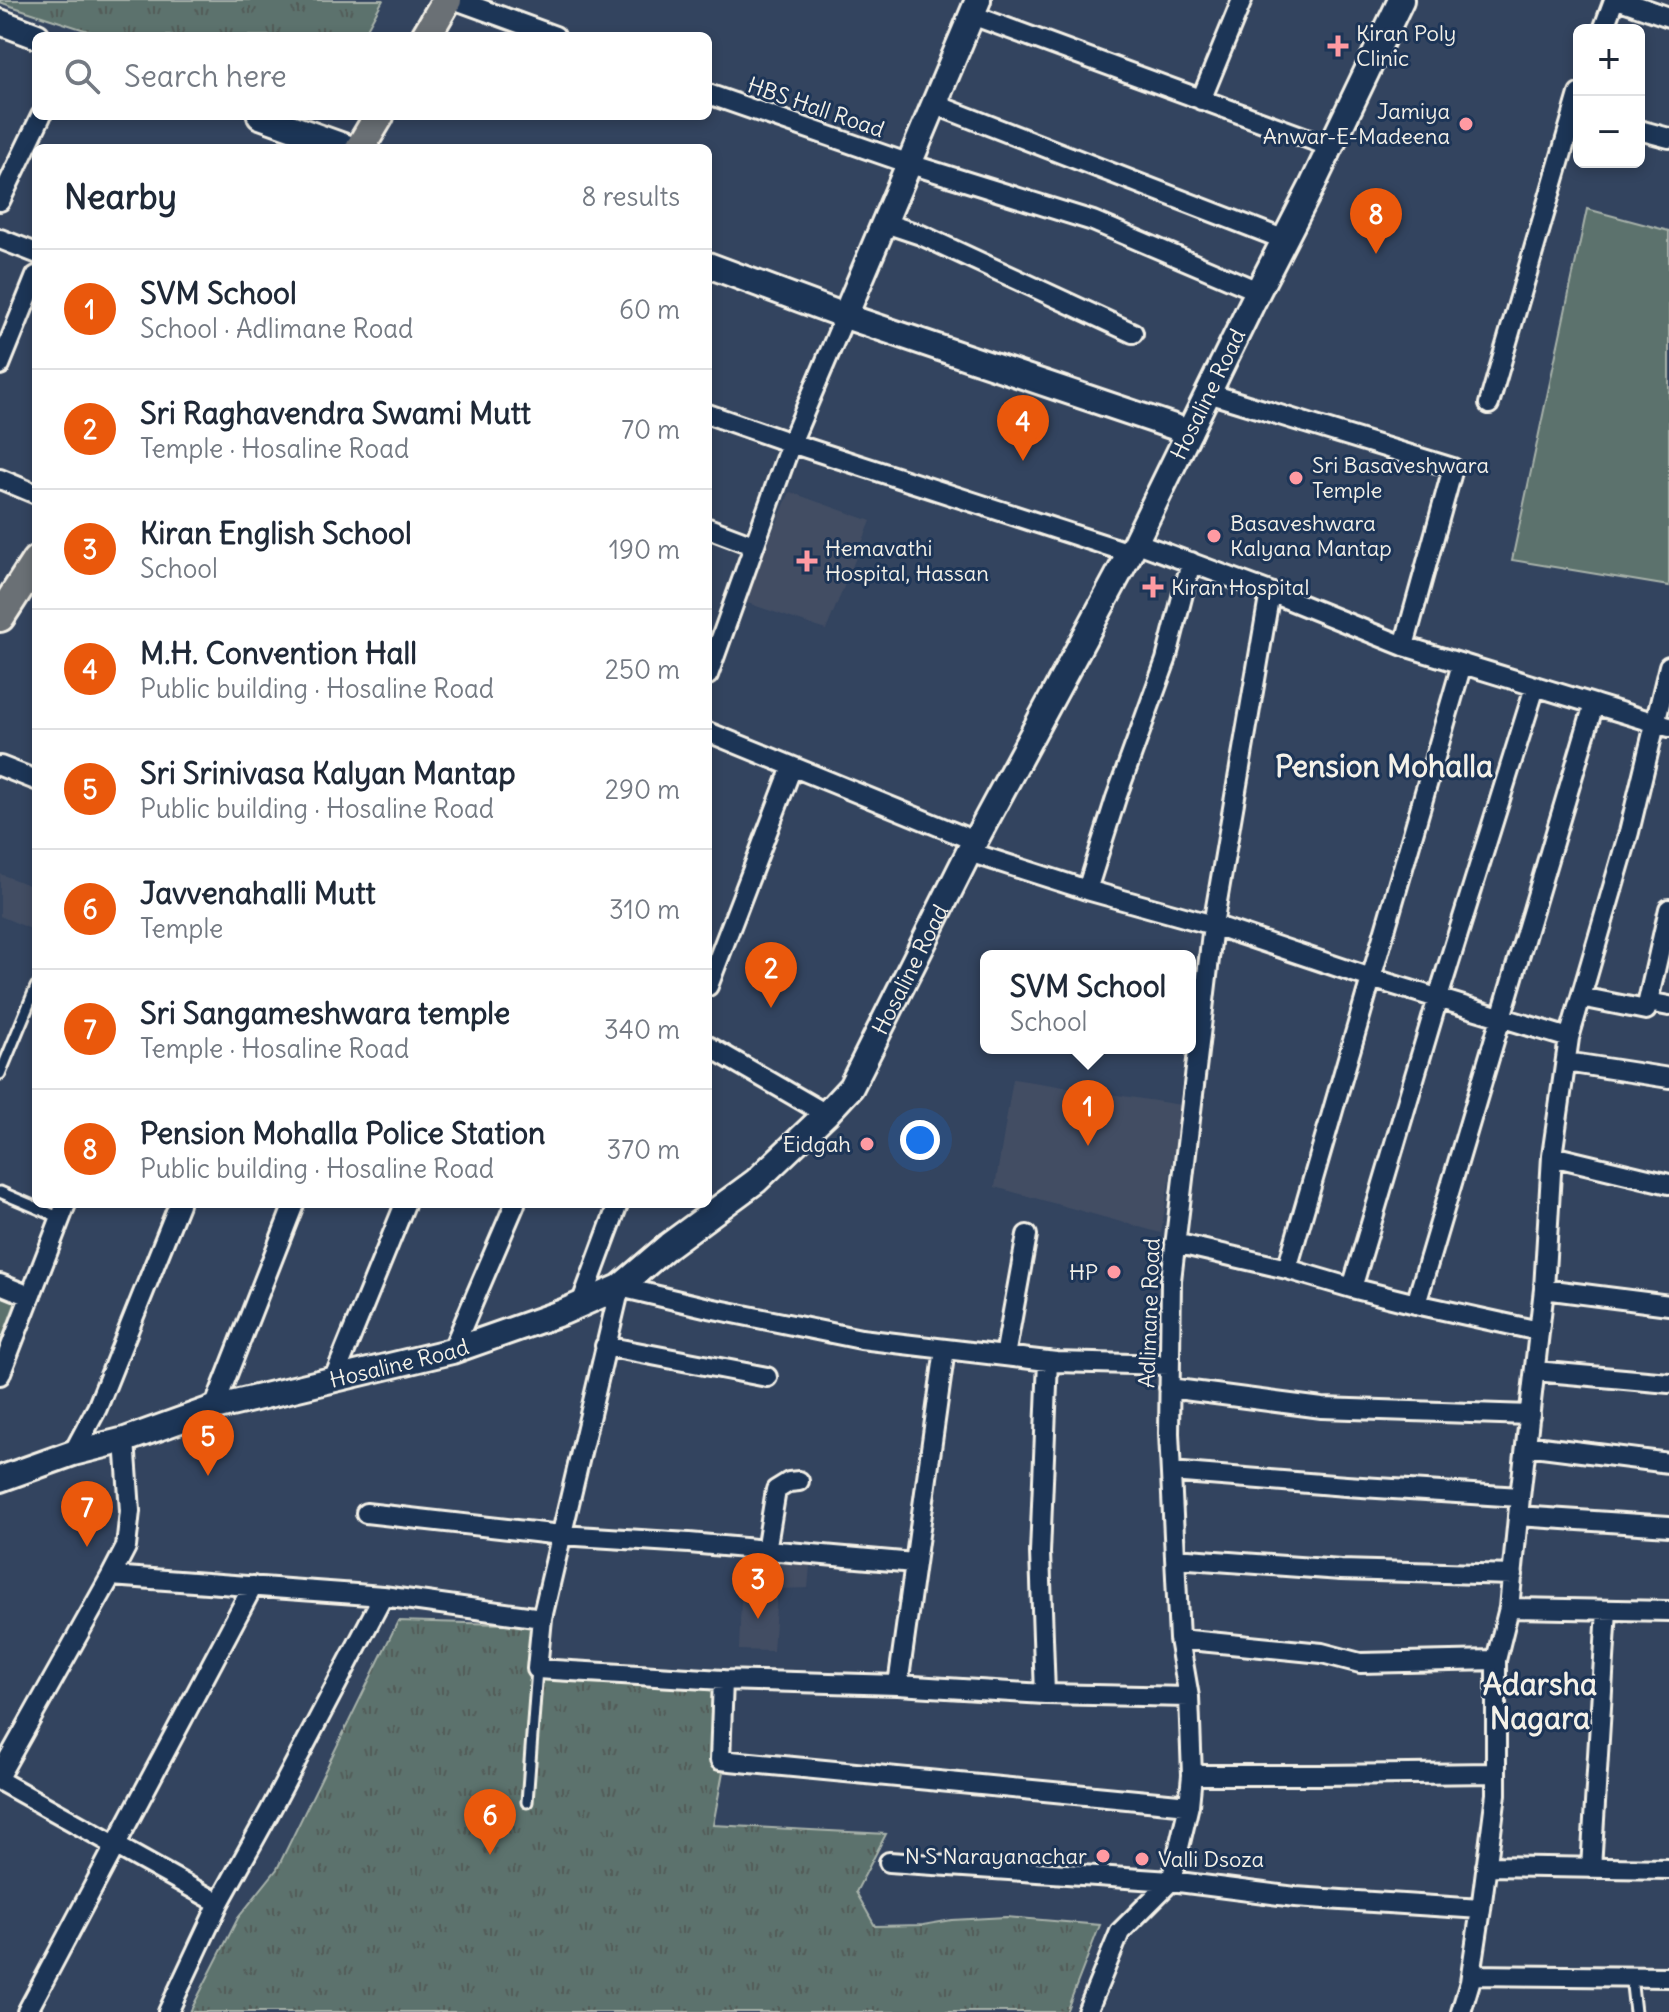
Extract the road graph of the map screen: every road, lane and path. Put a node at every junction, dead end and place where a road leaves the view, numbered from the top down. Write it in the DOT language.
graph roads {
  1 [pos="447,0"];
  2 [pos="456,0"];
  3 [pos="1242,0"];
  4 [pos="1401,0"];
  5 [pos="1614,0"];
  6 [pos="1620,0"];
  7 [pos="975,7"];
  8 [pos="1669,17"];
  9 [pos="0,22"];
  10 [pos="1605,24"];
  11 [pos="428,32"];
  12 [pos="544,32"];
  13 [pos="32,34"];
  14 [pos="712,95"];
  15 [pos="1201,100"];
  16 [pos="934,104"];
  17 [pos="39,120"];
  18 [pos="271,120"];
  19 [pos="377,120"];
  20 [pos="1573,120"];
  21 [pos="1645,132"];
  22 [pos="1669,138"];
  23 [pos="338,144"];
  24 [pos="362,144"];
  25 [pos="1331,147"];
  26 [pos="910,164"];
  27 [pos="0,201"];
  28 [pos="885,223"];
  29 [pos="0,239"];
  30 [pos="1285,240"];
  31 [pos="32,251"];
  32 [pos="712,266"];
  33 [pos="32,286"];
  34 [pos="1258,291"];
  35 [pos="845,316"];
  36 [pos="1133,333"];
  37 [pos="0,365"];
  38 [pos="1208,393"];
  39 [pos="1489,404"];
  40 [pos="712,415"];
  41 [pos="1189,432"];
  42 [pos="791,443"];
  43 [pos="0,479"];
  44 [pos="32,487"];
  45 [pos="712,530"];
  46 [pos="753,545"];
  47 [pos="1133,547"];
  48 [pos="1191,562"];
  49 [pos="32,567"];
  50 [pos="1270,592"];
  51 [pos="0,617"];
  52 [pos="716,623"];
  53 [pos="1404,646"];
  54 [pos="712,649"];
  55 [pos="1462,664"];
  56 [pos="1669,666"];
  57 [pos="1535,687"];
  58 [pos="1594,704"];
  59 [pos="1663,725"];
  60 [pos="712,734"];
  61 [pos="0,766"];
  62 [pos="792,767"];
  63 [pos="32,778"];
  64 [pos="972,846"];
  65 [pos="1087,890"];
  66 [pos="1669,909"];
  67 [pos="1213,925"];
  68 [pos="712,976"];
  69 [pos="1371,978"];
  70 [pos="32,997"];
  71 [pos="1581,997"];
  72 [pos="1438,998"];
  73 [pos="1648,1002"];
  74 [pos="1669,1006"];
  75 [pos="1501,1017"];
  76 [pos="1196,1033"];
  77 [pos="1569,1038"];
  78 [pos="712,1048"];
  79 [pos="1194,1054"];
  80 [pos="1566,1062"];
  81 [pos="0,1074"];
  82 [pos="1669,1078"];
  83 [pos="826,1114"];
  84 [pos="1552,1156"];
  85 [pos="1669,1184"];
  86 [pos="0,1192"];
  87 [pos="32,1202"];
  88 [pos="177,1208"];
  89 [pos="292,1208"];
  90 [pos="403,1208"];
  91 [pos="513,1208"];
  92 [pos="617,1208"];
  93 [pos="63,1211"];
  94 [pos="1027,1235"];
  95 [pos="1175,1243"];
  96 [pos="1287,1269"];
  97 [pos="0,1284"];
  98 [pos="620,1287"];
  99 [pos="1352,1288"];
  100 [pos="1544,1289"];
  101 [pos="30,1296"];
  102 [pos="581,1304"];
  103 [pos="1416,1304"];
  104 [pos="1669,1305"];
  105 [pos="1539,1331"];
  106 [pos="605,1346"];
  107 [pos="945,1349"];
  108 [pos="452,1351"];
  109 [pos="1005,1356"];
  110 [pos="1048,1361"];
  111 [pos="1169,1365"];
  112 [pos="1535,1371"];
  113 [pos="0,1375"];
  114 [pos="767,1377"];
  115 [pos="334,1378"];
  116 [pos="1669,1383"];
  117 [pos="1169,1388"];
  118 [pos="214,1408"];
  119 [pos="1530,1415"];
  120 [pos="125,1440"];
  121 [pos="1526,1445"];
  122 [pos="73,1453"];
  123 [pos="1669,1463"];
  124 [pos="1171,1472"];
  125 [pos="0,1479"];
  126 [pos="799,1481"];
  127 [pos="1520,1497"];
  128 [pos="366,1513"];
  129 [pos="1518,1516"];
  130 [pos="1669,1526"];
  131 [pos="561,1535"];
  132 [pos="766,1551"];
  133 [pos="1175,1558"];
  134 [pos="914,1563"];
  135 [pos="1513,1575"];
  136 [pos="111,1576"];
  137 [pos="253,1586"];
  138 [pos="383,1596"];
  139 [pos="1509,1608"];
  140 [pos="1607,1610"];
  141 [pos="1669,1611"];
  142 [pos="542,1618"];
  143 [pos="1179,1639"];
  144 [pos="1496,1660"];
  145 [pos="537,1669"];
  146 [pos="723,1680"];
  147 [pos="898,1685"];
  148 [pos="1045,1694"];
  149 [pos="1189,1697"];
  150 [pos="1496,1773"];
  151 [pos="0,1774"];
  152 [pos="1192,1775"];
  153 [pos="0,1781"];
  154 [pos="527,1802"];
  155 [pos="1189,1805"];
  156 [pos="116,1845"];
  157 [pos="889,1862"];
  158 [pos="1486,1866"];
  159 [pos="1591,1868"];
  160 [pos="1669,1869"];
  161 [pos="1171,1881"];
  162 [pos="219,1903"];
  163 [pos="1481,1909"];
  164 [pos="1471,1975"];
  165 [pos="1631,1977"];
  166 [pos="1669,1977"];
  167 [pos="27,2012"];
  168 [pos="168,2012"];
  169 [pos="1087,2012"];
  170 [pos="1461,2012"];
  171 [pos="1635,2012"];
  1 -- 11 [label="main road"];
  2 -- 12 [label="street"];
  3 -- 15 [label="street"];
  4 -- 25 [label="street, Hosaline Road"];
  5 -- 10 [label="street"];
  6 -- 8 [label="street"];
  7 -- 15 [label="street"];
  7 -- 16 [label="street"];
  9 -- 13 [label="street"];
  14 -- 26 [label="street, HBS Hall Road"];
  15 -- 25 [label="street"];
  16 -- 26 [label="street"];
  16 -- 30 [label="street"];
  17 -- 27 [label="street"];
  18 -- 23 [label="street"];
  19 -- 24 [label="main road"];
  20 -- 39 [label="street"];
  21 -- 22 [label="street"];
  25 -- 30 [label="street, Hosaline Road"];
  26 -- 28 [label="street"];
  26 -- 34 [label="street, HBS Hall Road"];
  28 -- 35 [label="street"];
  28 -- 36 [label="street"];
  29 -- 31 [label="street"];
  30 -- 34 [label="street, Hosaline Road"];
  32 -- 35 [label="street"];
  33 -- 37 [label="street"];
  34 -- 38 [label="street, Hosaline Road"];
  35 -- 41 [label="street"];
  35 -- 42 [label="street"];
  38 -- 41 [label="street, Hosaline Road"];
  38 -- 53 [label="street"];
  40 -- 42 [label="street"];
  41 -- 47 [label="street, Hosaline Road"];
  42 -- 46 [label="street"];
  42 -- 47 [label="street"];
  43 -- 44 [label="street"];
  45 -- 46 [label="street"];
  46 -- 52 [label="street"];
  47 -- 48 [label="street"];
  47 -- 64 [label="street, Hosaline Road"];
  48 -- 50 [label="street"];
  48 -- 65 [label="street"];
  49 -- 51 [label="main road"];
  50 -- 53 [label="street"];
  50 -- 67 [label="street, Adlimane Road"];
  52 -- 54 [label="street"];
  53 -- 55 [label="street"];
  55 -- 57 [label="street"];
  55 -- 69 [label="street"];
  56 -- 59 [label="street"];
  57 -- 58 [label="street"];
  57 -- 72 [label="street"];
  58 -- 59 [label="street"];
  58 -- 75 [label="street"];
  59 -- 71 [label="street"];
  60 -- 62 [label="street"];
  61 -- 63 [label="street"];
  62 -- 64 [label="street"];
  62 -- 68 [label="street"];
  64 -- 65 [label="street"];
  64 -- 83 [label="street, Hosaline Road"];
  65 -- 67 [label="street"];
  66 -- 73 [label="street"];
  67 -- 69 [label="street"];
  67 -- 76 [label="street, Adlimane Road"];
  69 -- 72 [label="street"];
  69 -- 96 [label="street"];
  70 -- 81 [label="lane"];
  71 -- 73 [label="street"];
  71 -- 77 [label="street"];
  72 -- 75 [label="street"];
  72 -- 99 [label="street"];
  73 -- 74 [label="street"];
  75 -- 77 [label="street"];
  75 -- 103 [label="street"];
  77 -- 80 [label="street"];
  78 -- 83 [label="street"];
  79 -- 95 [label="street, Adlimane Road"];
  80 -- 82 [label="street"];
  80 -- 84 [label="street"];
  83 -- 98 [label="street, Hosaline Road"];
  84 -- 85 [label="street"];
  84 -- 100 [label="street"];
  86 -- 87 [label="lane"];
  88 -- 122 [label="street"];
  89 -- 118 [label="street"];
  90 -- 115 [label="street"];
  91 -- 108 [label="street"];
  92 -- 102 [label="street"];
  93 -- 101 [label="street"];
  94 -- 109 [label="street"];
  95 -- 96 [label="street"];
  95 -- 111 [label="street, Adlimane Road"];
  96 -- 99 [label="street"];
  97 -- 101 [label="street"];
  98 -- 102 [label="street, Hosaline Road"];
  98 -- 106 [label="street"];
  98 -- 107 [label="street"];
  99 -- 103 [label="street"];
  100 -- 104 [label="street"];
  100 -- 105 [label="street"];
  101 -- 113 [label="street"];
  102 -- 108 [label="street, Hosaline Road"];
  103 -- 105 [label="street"];
  105 -- 112 [label="street"];
  106 -- 114 [label="street"];
  106 -- 131 [label="street"];
  107 -- 109 [label="street"];
  107 -- 134 [label="street"];
  108 -- 115 [label="street, Hosaline Road"];
  109 -- 110 [label="street"];
  110 -- 111 [label="street"];
  110 -- 148 [label="street"];
  111 -- 117 [label="street, Adlimane Road"];
  112 -- 116 [label="street"];
  112 -- 119 [label="street"];
  115 -- 118 [label="street, Hosaline Road"];
  117 -- 119 [label="street"];
  117 -- 124 [label="street, Adlimane Road"];
  118 -- 120 [label="street, Hosaline Road"];
  119 -- 121 [label="street"];
  120 -- 122 [label="street, Hosaline Road"];
  120 -- 136 [label="street"];
  121 -- 123 [label="street"];
  121 -- 127 [label="street"];
  122 -- 125 [label="street, Hosaline Road"];
  124 -- 127 [label="street"];
  124 -- 133 [label="street, Adlimane Road"];
  126 -- 132 [label="street"];
  127 -- 129 [label="street"];
  128 -- 131 [label="street"];
  129 -- 130 [label="street"];
  129 -- 135 [label="street"];
  131 -- 132 [label="street"];
  131 -- 142 [label="street"];
  132 -- 134 [label="street"];
  133 -- 135 [label="street"];
  133 -- 143 [label="street, Adlimane Road"];
  134 -- 147 [label="street"];
  135 -- 139 [label="street"];
  136 -- 137 [label="street"];
  136 -- 151 [label="street"];
  137 -- 138 [label="street"];
  137 -- 156 [label="street"];
  138 -- 142 [label="street"];
  138 -- 162 [label="street"];
  139 -- 140 [label="street"];
  139 -- 144 [label="street"];
  140 -- 141 [label="street"];
  140 -- 159 [label="street"];
  142 -- 145 [label="street"];
  143 -- 144 [label="street"];
  143 -- 149 [label="street, Adlimane Road"];
  144 -- 150 [label="street"];
  145 -- 146 [label="street"];
  145 -- 154 [label="lane"];
  146 -- 147 [label="street"];
  146 -- 155 [label="street"];
  147 -- 148 [label="street"];
  148 -- 149 [label="street"];
  149 -- 152 [label="street, Adlimane Road"];
  150 -- 152 [label="street"];
  150 -- 158 [label="street"];
  152 -- 155 [label="street, Adlimane Road"];
  153 -- 156 [label="street"];
  155 -- 161 [label="street, Adlimane Road"];
  156 -- 162 [label="street"];
  156 -- 167 [label="street"];
  157 -- 161 [label="street"];
  158 -- 159 [label="street"];
  158 -- 163 [label="street"];
  159 -- 160 [label="street"];
  161 -- 163 [label="street"];
  161 -- 169 [label="street"];
  162 -- 168 [label="street"];
  163 -- 164 [label="street"];
  164 -- 165 [label="street"];
  164 -- 170 [label="street"];
  165 -- 166 [label="street"];
  165 -- 171 [label="lane"];
}
